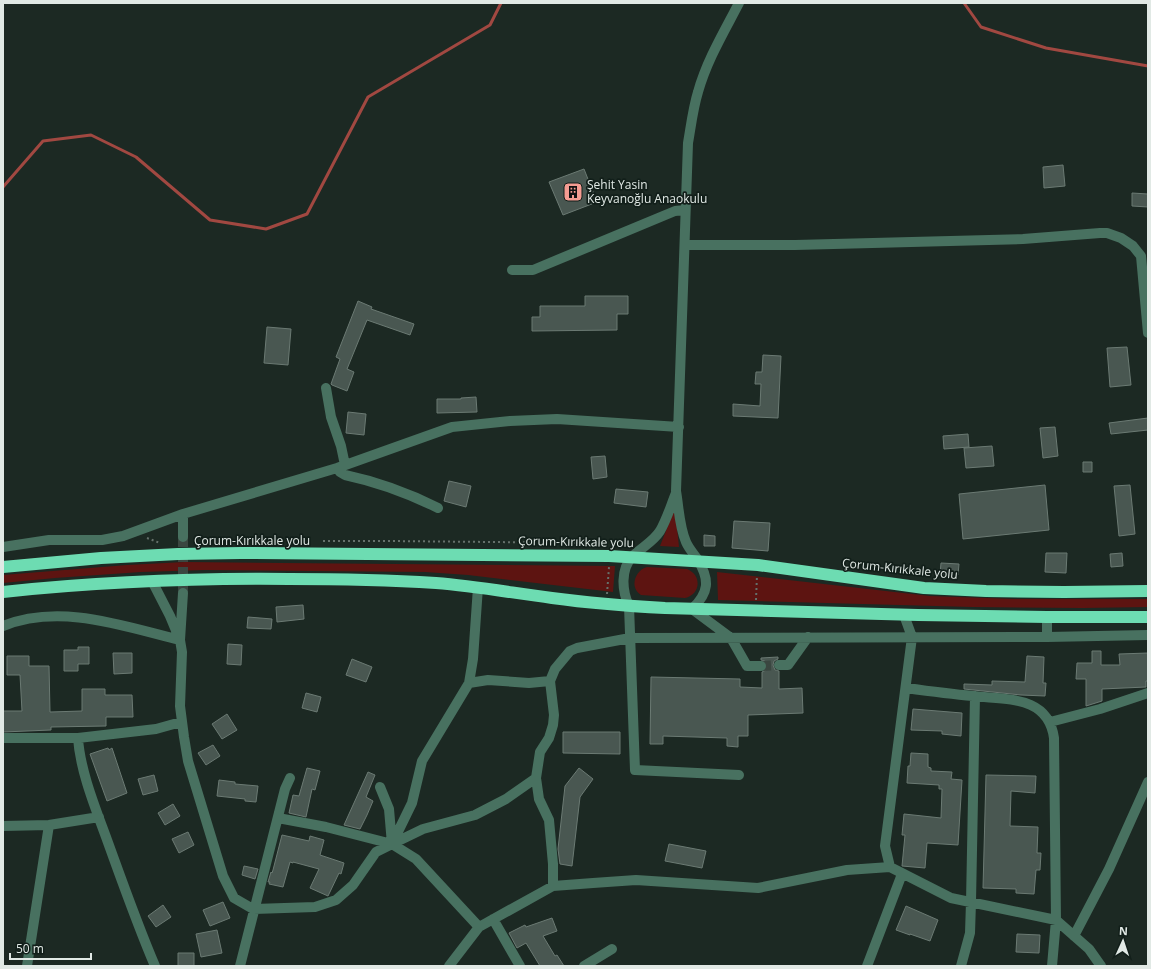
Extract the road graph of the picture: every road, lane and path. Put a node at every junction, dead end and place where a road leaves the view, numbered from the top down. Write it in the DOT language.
graph roads {
  1 [pos="739,3"];
  2 [pos="685,210"];
  3 [pos="685,245"];
  4 [pos="512,270"];
  5 [pos="1148,333"];
  6 [pos="326,388"];
  7 [pos="679,426"];
  8 [pos="341,467"];
  9 [pos="676,491"];
  10 [pos="438,508"];
  11 [pos="183,514"];
  12 [pos="183,537"];
  13 [pos="318,541"];
  14 [pos="633,542"];
  15 [pos="602,544"];
  16 [pos="610,544"];
  17 [pos="3,547"];
  18 [pos="632,557"];
  19 [pos="698,561"];
  20 [pos="758,565"];
  21 [pos="3,567"];
  22 [pos="152,581"];
  23 [pos="478,587"];
  24 [pos="1148,591"];
  25 [pos="3,592"];
  26 [pos="183,593"];
  27 [pos="629,606"];
  28 [pos="692,609"];
  29 [pos="755,611"];
  30 [pos="904,615"];
  31 [pos="1148,616"];
  32 [pos="1047,617"];
  33 [pos="3,626"];
  34 [pos="1148,635"];
  35 [pos="808,637"];
  36 [pos="912,637"];
  37 [pos="1048,637"];
  38 [pos="630,638"];
  39 [pos="731,638"];
  40 [pos="180,640"];
  41 [pos="779,665"];
  42 [pos="761,666"];
  43 [pos="550,681"];
  44 [pos="468,683"];
  45 [pos="906,688"];
  46 [pos="1148,693"];
  47 [pos="975,696"];
  48 [pos="181,722"];
  49 [pos="1050,722"];
  50 [pos="3,738"];
  51 [pos="78,738"];
  52 [pos="739,775"];
  53 [pos="290,778"];
  54 [pos="536,778"];
  55 [pos="1148,782"];
  56 [pos="380,787"];
  57 [pos="99,817"];
  58 [pos="278,818"];
  59 [pos="49,825"];
  60 [pos="3,826"];
  61 [pos="392,844"];
  62 [pos="890,867"];
  63 [pos="902,874"];
  64 [pos="553,886"];
  65 [pos="971,902"];
  66 [pos="254,909"];
  67 [pos="493,919"];
  68 [pos="1056,920"];
  69 [pos="479,927"];
  70 [pos="1074,936"];
  71 [pos="612,949"];
  72 [pos="27,966"];
  73 [pos="155,966"];
  74 [pos="240,966"];
  75 [pos="449,966"];
  76 [pos="520,966"];
  77 [pos="584,966"];
  78 [pos="867,966"];
  79 [pos="961,966"];
  80 [pos="1052,966"];
  81 [pos="1101,966"];
  1 -- 2 [label="street"];
  2 -- 3 [label="street"];
  2 -- 4 [label="street"];
  3 -- 5 [label="street"];
  3 -- 7 [label="street"];
  6 -- 8 [label="street"];
  7 -- 8 [label="street"];
  7 -- 9 [label="street"];
  8 -- 10 [label="street"];
  8 -- 11 [label="street"];
  9 -- 18 [label="street"];
  9 -- 19 [label="street"];
  11 -- 12 [label="street"];
  11 -- 17 [label="street"];
  13 -- 15 [label="path"];
  14 -- 16 [label="path"];
  18 -- 19 [label="highway, Çorum-Kırıkkale yolu"];
  18 -- 21 [label="highway, Çorum-Kırıkkale yolu"];
  18 -- 27 [label="street"];
  19 -- 20 [label="highway, Çorum-Kırıkkale yolu"];
  19 -- 28 [label="street"];
  20 -- 24 [label="highway, Çorum-Kırıkkale yolu"];
  20 -- 29 [label="path"];
  22 -- 23 [label="highway"];
  22 -- 25 [label="highway"];
  22 -- 40 [label="street"];
  23 -- 27 [label="highway"];
  23 -- 44 [label="street"];
  26 -- 40 [label="street"];
  27 -- 28 [label="highway"];
  27 -- 38 [label="street"];
  28 -- 29 [label="highway"];
  28 -- 39 [label="street"];
  29 -- 30 [label="highway"];
  30 -- 32 [label="highway"];
  30 -- 36 [label="street"];
  31 -- 32 [label="highway"];
  32 -- 37 [label="street"];
  33 -- 40 [label="street"];
  34 -- 37 [label="street"];
  35 -- 36 [label="street"];
  35 -- 39 [label="street"];
  35 -- 41 [label="street"];
  36 -- 37 [label="street"];
  36 -- 45 [label="street"];
  38 -- 39 [label="street"];
  38 -- 43 [label="street"];
  38 -- 52 [label="street"];
  39 -- 42 [label="street"];
  40 -- 48 [label="street"];
  43 -- 44 [label="street"];
  43 -- 54 [label="street"];
  44 -- 61 [label="street"];
  45 -- 47 [label="street"];
  45 -- 62 [label="street"];
  46 -- 49 [label="street"];
  47 -- 49 [label="street"];
  47 -- 65 [label="street"];
  48 -- 51 [label="street"];
  48 -- 66 [label="street"];
  49 -- 68 [label="street"];
  50 -- 51 [label="street"];
  51 -- 57 [label="street"];
  53 -- 58 [label="street"];
  54 -- 61 [label="street"];
  54 -- 64 [label="street"];
  55 -- 70 [label="street"];
  56 -- 61 [label="street"];
  57 -- 59 [label="street"];
  57 -- 73 [label="street"];
  58 -- 61 [label="street"];
  58 -- 66 [label="street"];
  59 -- 60 [label="street"];
  59 -- 72 [label="street"];
  61 -- 66 [label="street"];
  61 -- 69 [label="street"];
  62 -- 63 [label="street"];
  62 -- 64 [label="street"];
  63 -- 65 [label="street"];
  63 -- 78 [label="street"];
  64 -- 67 [label="street"];
  65 -- 68 [label="street"];
  65 -- 79 [label="street"];
  66 -- 74 [label="street"];
  67 -- 69 [label="street"];
  67 -- 76 [label="street"];
  68 -- 70 [label="street"];
  68 -- 80 [label="street"];
  69 -- 75 [label="street"];
  70 -- 81 [label="street"];
  71 -- 77 [label="street"];
}
